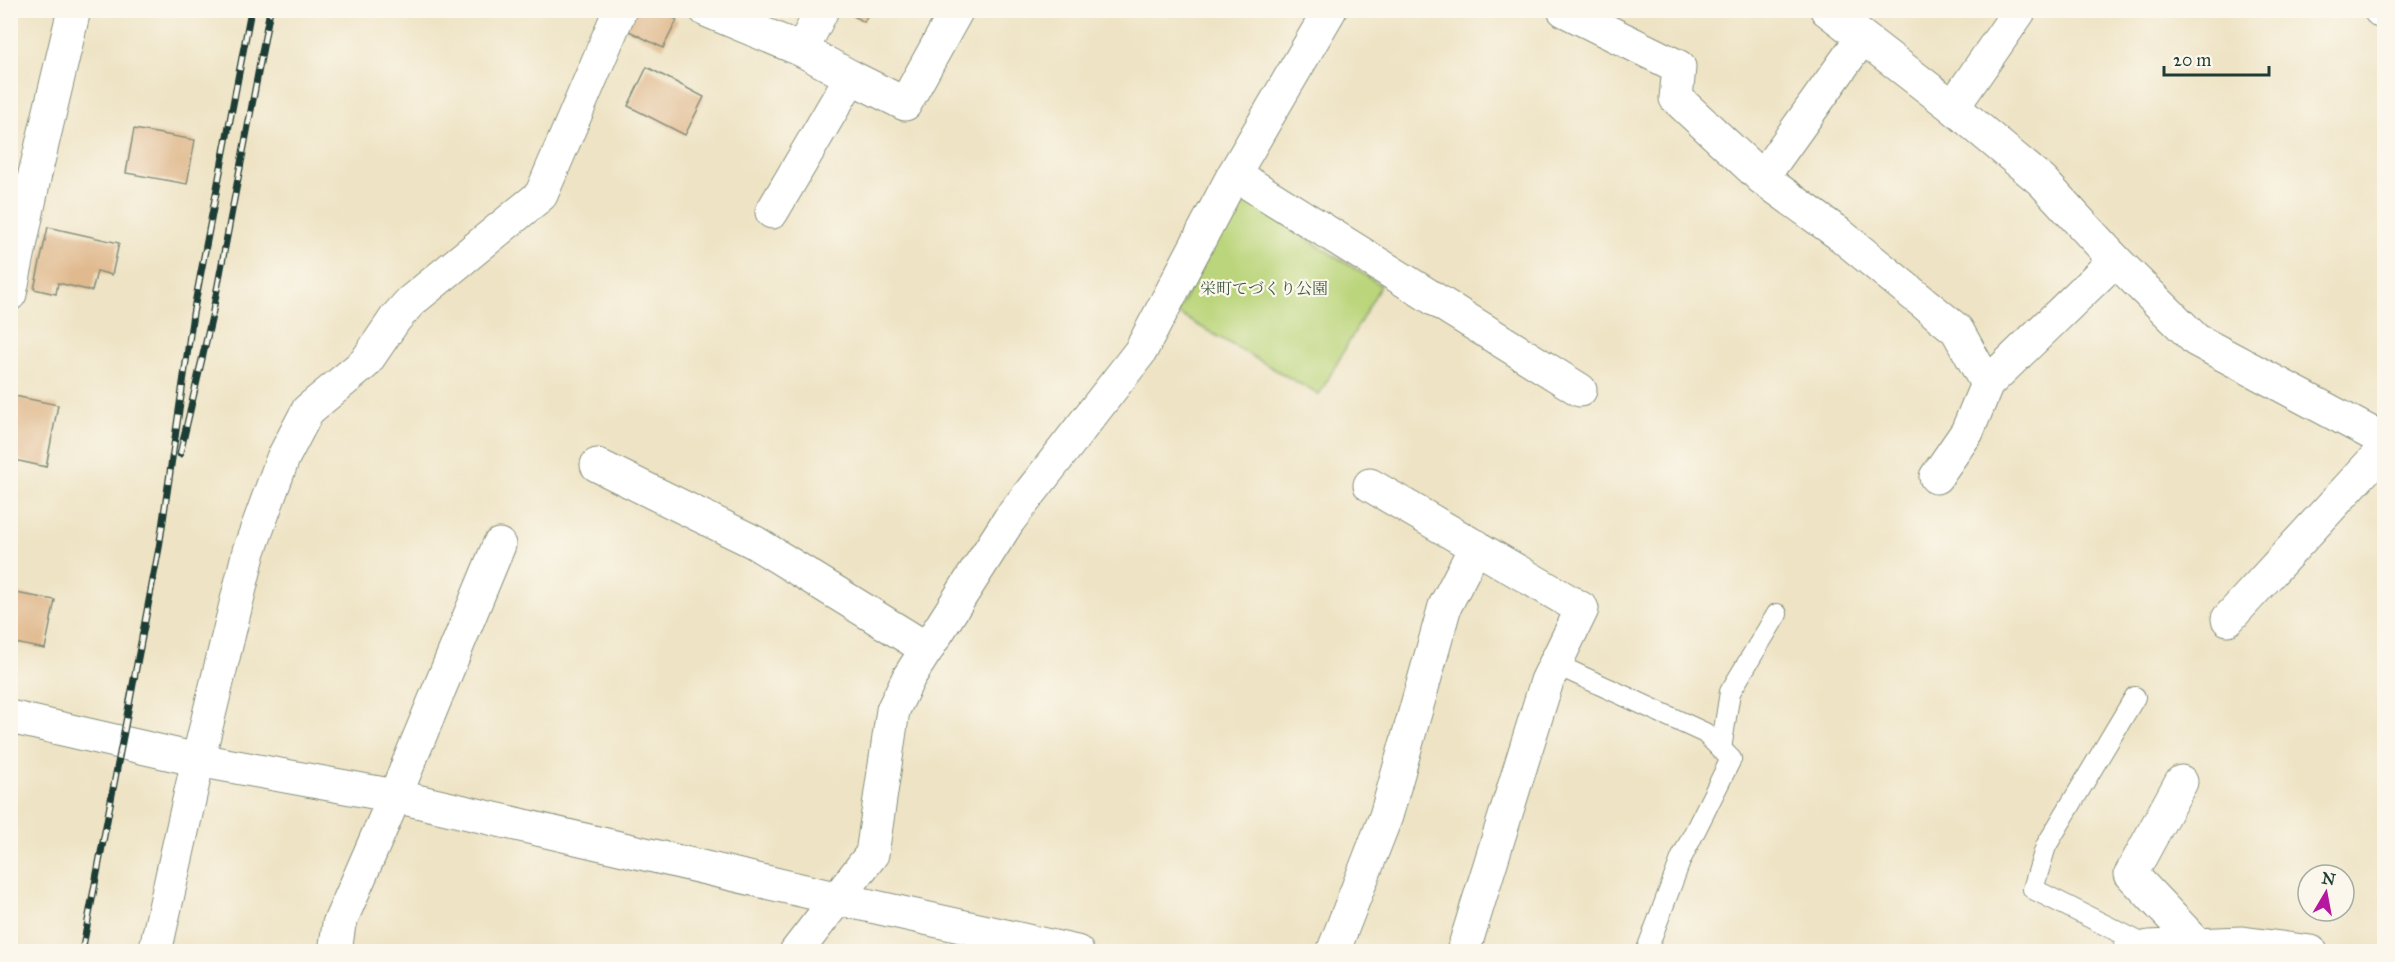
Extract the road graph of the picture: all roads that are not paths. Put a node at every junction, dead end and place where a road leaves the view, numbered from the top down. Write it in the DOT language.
graph roads {
  1 [pos="74,10"];
  2 [pos="620,10"];
  3 [pos="706,10"];
  4 [pos="822,10"];
  5 [pos="957,10"];
  6 [pos="1330,10"];
  7 [pos="1564,10"];
  8 [pos="1827,10"];
  9 [pos="2020,10"];
  10 [pos="2380,10"];
  11 [pos="2385,14"];
  12 [pos="1862,38"];
  13 [pos="802,50"];
  14 [pos="851,77"];
  15 [pos="1953,107"];
  16 [pos="1234,174"];
  17 [pos="1762,178"];
  18 [pos="772,212"];
  19 [pos="2115,260"];
  20 [pos="10,294"];
  21 [pos="1986,384"];
  22 [pos="1580,390"];
  23 [pos="2385,440"];
  24 [pos="2385,450"];
  25 [pos="597,465"];
  26 [pos="1936,477"];
  27 [pos="1370,484"];
  28 [pos="499,545"];
  29 [pos="1476,546"];
  30 [pos="1777,614"];
  31 [pos="2228,619"];
  32 [pos="927,649"];
  33 [pos="1556,664"];
  34 [pos="2135,697"];
  35 [pos="10,717"];
  36 [pos="1721,749"];
  37 [pos="198,760"];
  38 [pos="2181,782"];
  39 [pos="395,796"];
  40 [pos="835,898"];
  41 [pos="2199,946"];
  42 [pos="2139,949"];
  43 [pos="155,951"];
  44 [pos="335,951"];
  45 [pos="796,951"];
  46 [pos="1077,951"];
  47 [pos="1333,951"];
  48 [pos="1463,951"];
  49 [pos="1646,951"];
  50 [pos="2311,951"];
  1 -- 20 [label="street"];
  2 -- 37 [label="street"];
  3 -- 13 [label="street"];
  4 -- 13 [label="street"];
  5 -- 14 [label="street"];
  6 -- 16 [label="street"];
  7 -- 17 [label="street"];
  8 -- 12 [label="street"];
  9 -- 15 [label="street"];
  10 -- 11 [label="street"];
  12 -- 15 [label="street"];
  12 -- 17 [label="street"];
  13 -- 14 [label="street"];
  14 -- 18 [label="street"];
  15 -- 19 [label="street"];
  16 -- 22 [label="street"];
  16 -- 32 [label="street"];
  17 -- 21 [label="street"];
  19 -- 21 [label="street"];
  19 -- 23 [label="street"];
  21 -- 26 [label="street"];
  24 -- 31 [label="street"];
  25 -- 32 [label="street"];
  27 -- 29 [label="street"];
  28 -- 39 [label="street"];
  29 -- 33 [label="street"];
  29 -- 47 [label="street"];
  30 -- 36 [label="lane"];
  32 -- 40 [label="street"];
  33 -- 36 [label="lane"];
  33 -- 48 [label="street"];
  34 -- 42 [label="lane"];
  35 -- 37 [label="street"];
  36 -- 49 [label="lane"];
  37 -- 39 [label="street"];
  37 -- 43 [label="street"];
  38 -- 41 [label="street"];
  39 -- 40 [label="street"];
  39 -- 44 [label="street"];
  40 -- 45 [label="street"];
  40 -- 46 [label="street"];
  41 -- 42 [label="street"];
  41 -- 50 [label="street"];
}
